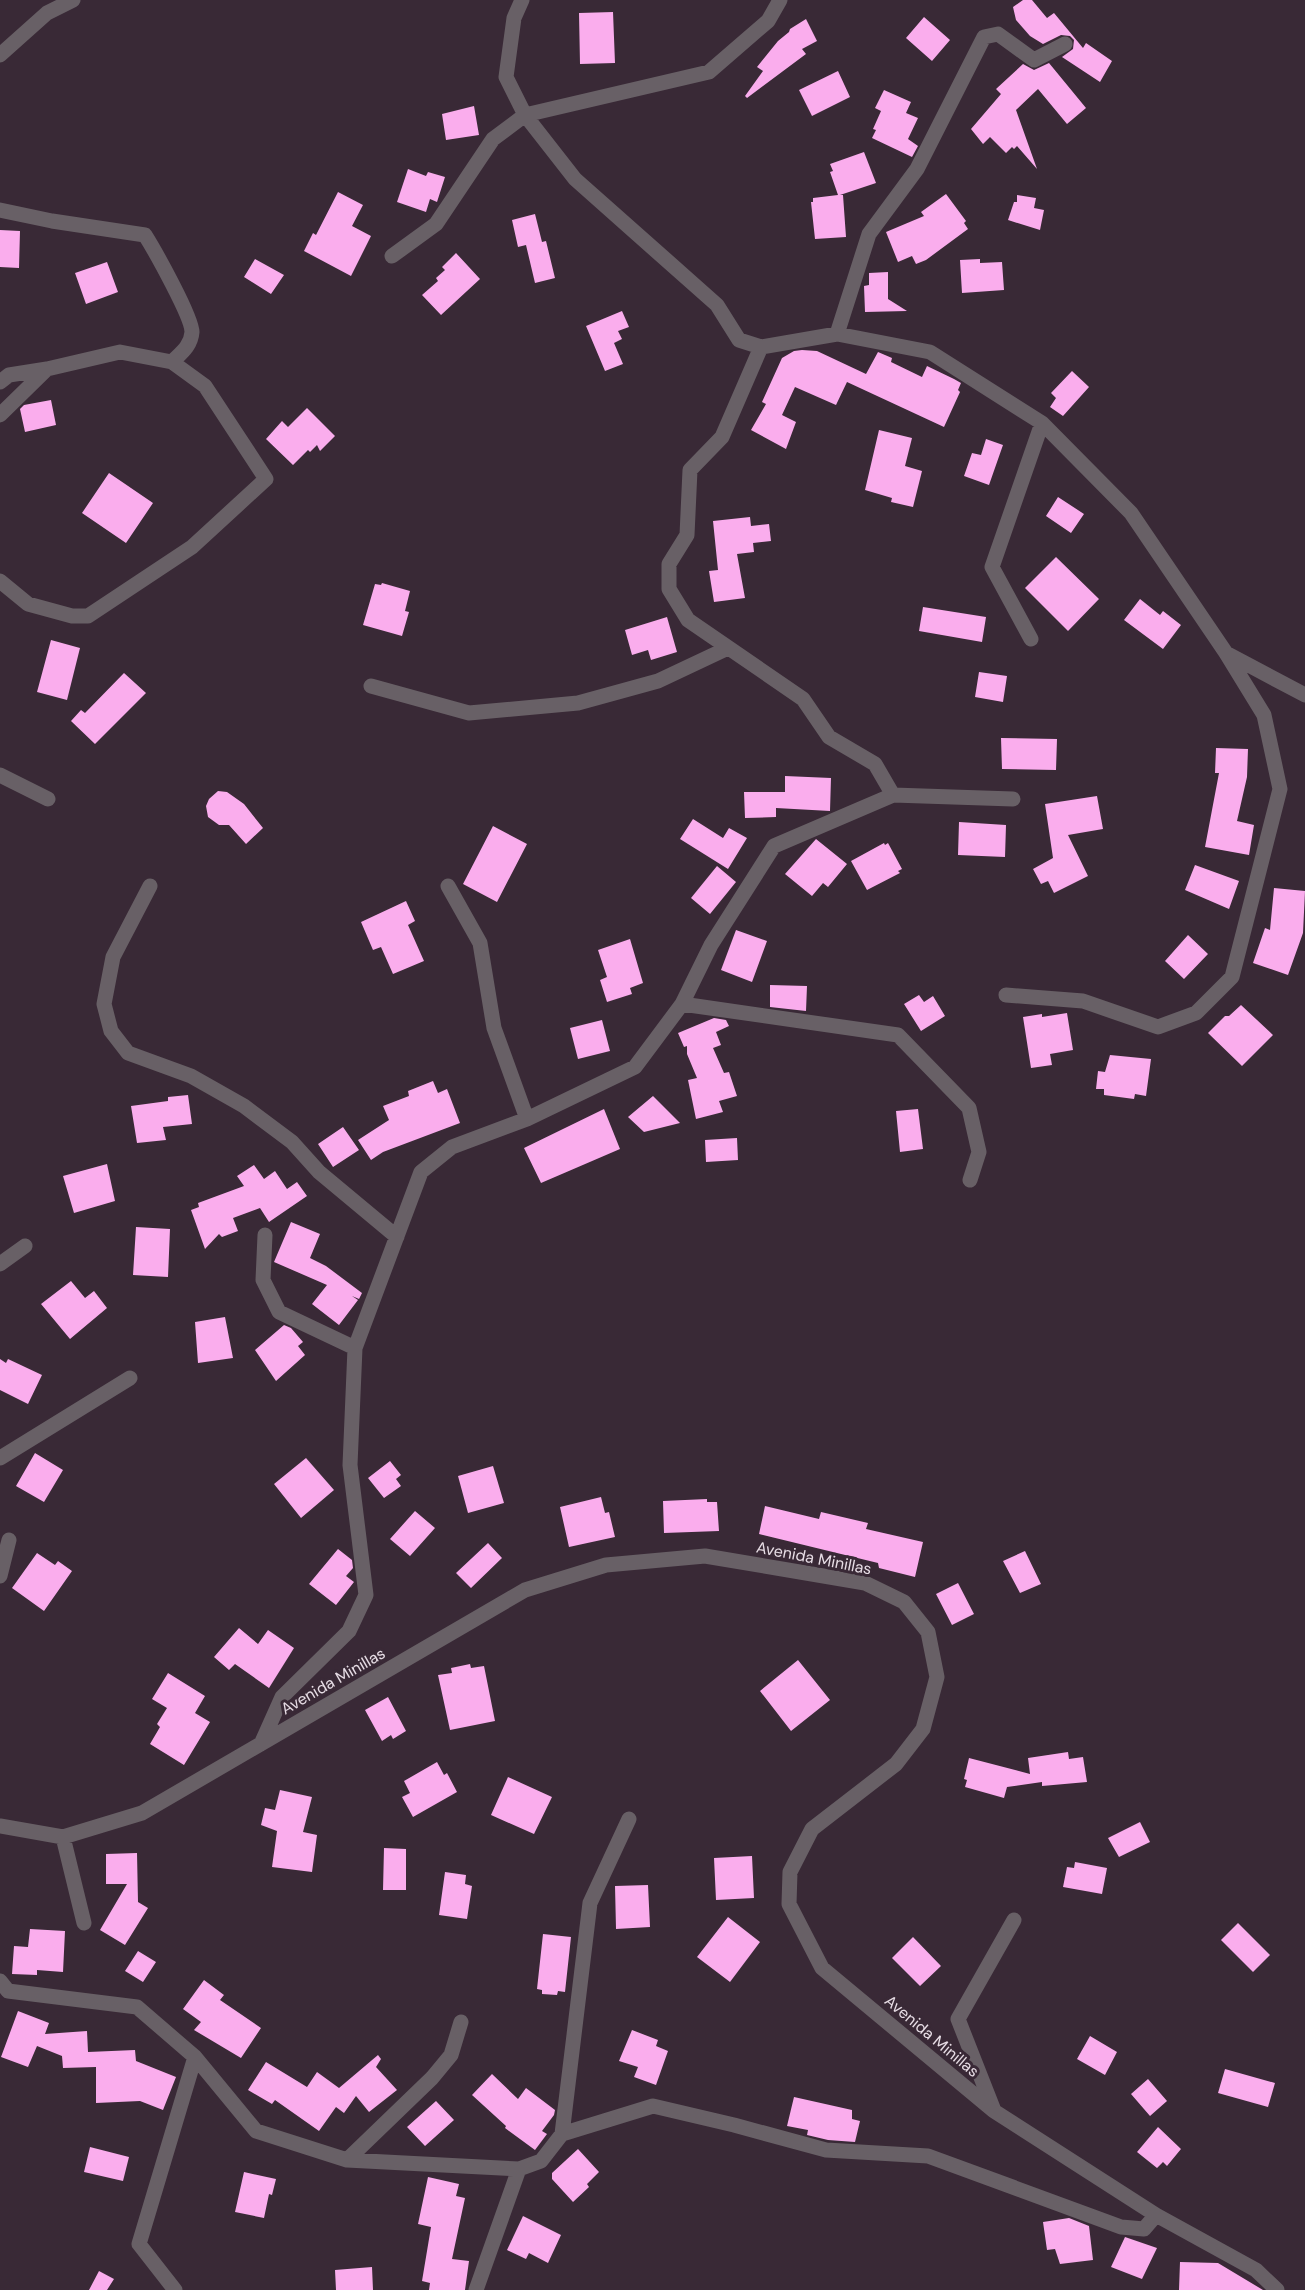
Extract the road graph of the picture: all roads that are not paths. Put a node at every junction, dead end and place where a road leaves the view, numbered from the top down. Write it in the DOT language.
graph roads {
  1 [pos="73,0"];
  2 [pos="522,0"];
  3 [pos="780,0"];
  4 [pos="1065,44"];
  5 [pos="0,55"];
  6 [pos="525,115"];
  7 [pos="0,210"];
  8 [pos="392,256"];
  9 [pos="837,334"];
  10 [pos="761,347"];
  11 [pos="172,362"];
  12 [pos="47,369"];
  13 [pos="0,382"];
  14 [pos="0,415"];
  15 [pos="1042,423"];
  16 [pos="0,581"];
  17 [pos="1031,639"];
  18 [pos="728,648"];
  19 [pos="1226,653"];
  20 [pos="371,686"];
  21 [pos="1305,695"];
  22 [pos="0,775"];
  23 [pos="893,795"];
  24 [pos="48,799"];
  25 [pos="1013,799"];
  26 [pos="150,886"];
  27 [pos="448,886"];
  28 [pos="1006,995"];
  29 [pos="682,1004"];
  30 [pos="527,1119"];
  31 [pos="970,1180"];
  32 [pos="265,1235"];
  33 [pos="397,1237"];
  34 [pos="25,1246"];
  35 [pos="0,1264"];
  36 [pos="355,1348"];
  37 [pos="130,1378"];
  38 [pos="0,1458"];
  39 [pos="9,1540"];
  40 [pos="0,1576"];
  41 [pos="261,1744"];
  42 [pos="628,1819"];
  43 [pos="0,1826"];
  44 [pos="63,1838"];
  45 [pos="1014,1920"];
  46 [pos="84,1923"];
  47 [pos="0,1981"];
  48 [pos="461,2022"];
  49 [pos="195,2057"];
  50 [pos="994,2110"];
  51 [pos="562,2134"];
  52 [pos="347,2160"];
  53 [pos="519,2169"];
  54 [pos="1156,2215"];
  55 [pos="175,2290"];
  56 [pos="476,2290"];
  57 [pos="1277,2290"];
  1 -- 5 [label="street"];
  2 -- 6 [label="street"];
  3 -- 6 [label="street"];
  4 -- 9 [label="street"];
  6 -- 8 [label="street"];
  6 -- 10 [label="street"];
  7 -- 11 [label="street"];
  9 -- 10 [label="street"];
  9 -- 15 [label="street"];
  10 -- 18 [label="street"];
  11 -- 12 [label="street"];
  11 -- 16 [label="street"];
  12 -- 13 [label="street"];
  12 -- 14 [label="street"];
  15 -- 17 [label="street"];
  15 -- 19 [label="street"];
  18 -- 20 [label="street"];
  18 -- 23 [label="street"];
  19 -- 21 [label="street"];
  19 -- 28 [label="street"];
  22 -- 24 [label="street"];
  23 -- 25 [label="street"];
  23 -- 29 [label="street"];
  26 -- 33 [label="street"];
  27 -- 30 [label="street"];
  29 -- 30 [label="street"];
  29 -- 31 [label="street"];
  30 -- 33 [label="street"];
  32 -- 36 [label="street"];
  33 -- 36 [label="street"];
  34 -- 35 [label="street"];
  36 -- 41 [label="street"];
  37 -- 38 [label="street"];
  39 -- 40 [label="street"];
  41 -- 44 [label="street, Avenida Minillas"];
  41 -- 50 [label="street, Avenida Minillas"];
  42 -- 51 [label="street"];
  43 -- 44 [label="street, Avenida Minillas"];
  44 -- 46 [label="street"];
  45 -- 50 [label="street"];
  47 -- 49 [label="street"];
  48 -- 52 [label="street"];
  49 -- 52 [label="street"];
  49 -- 55 [label="street"];
  50 -- 54 [label="street, Avenida Minillas"];
  51 -- 53 [label="street"];
  51 -- 54 [label="street"];
  52 -- 53 [label="street"];
  53 -- 56 [label="street"];
  54 -- 57 [label="street, Avenida Minillas"];
}
